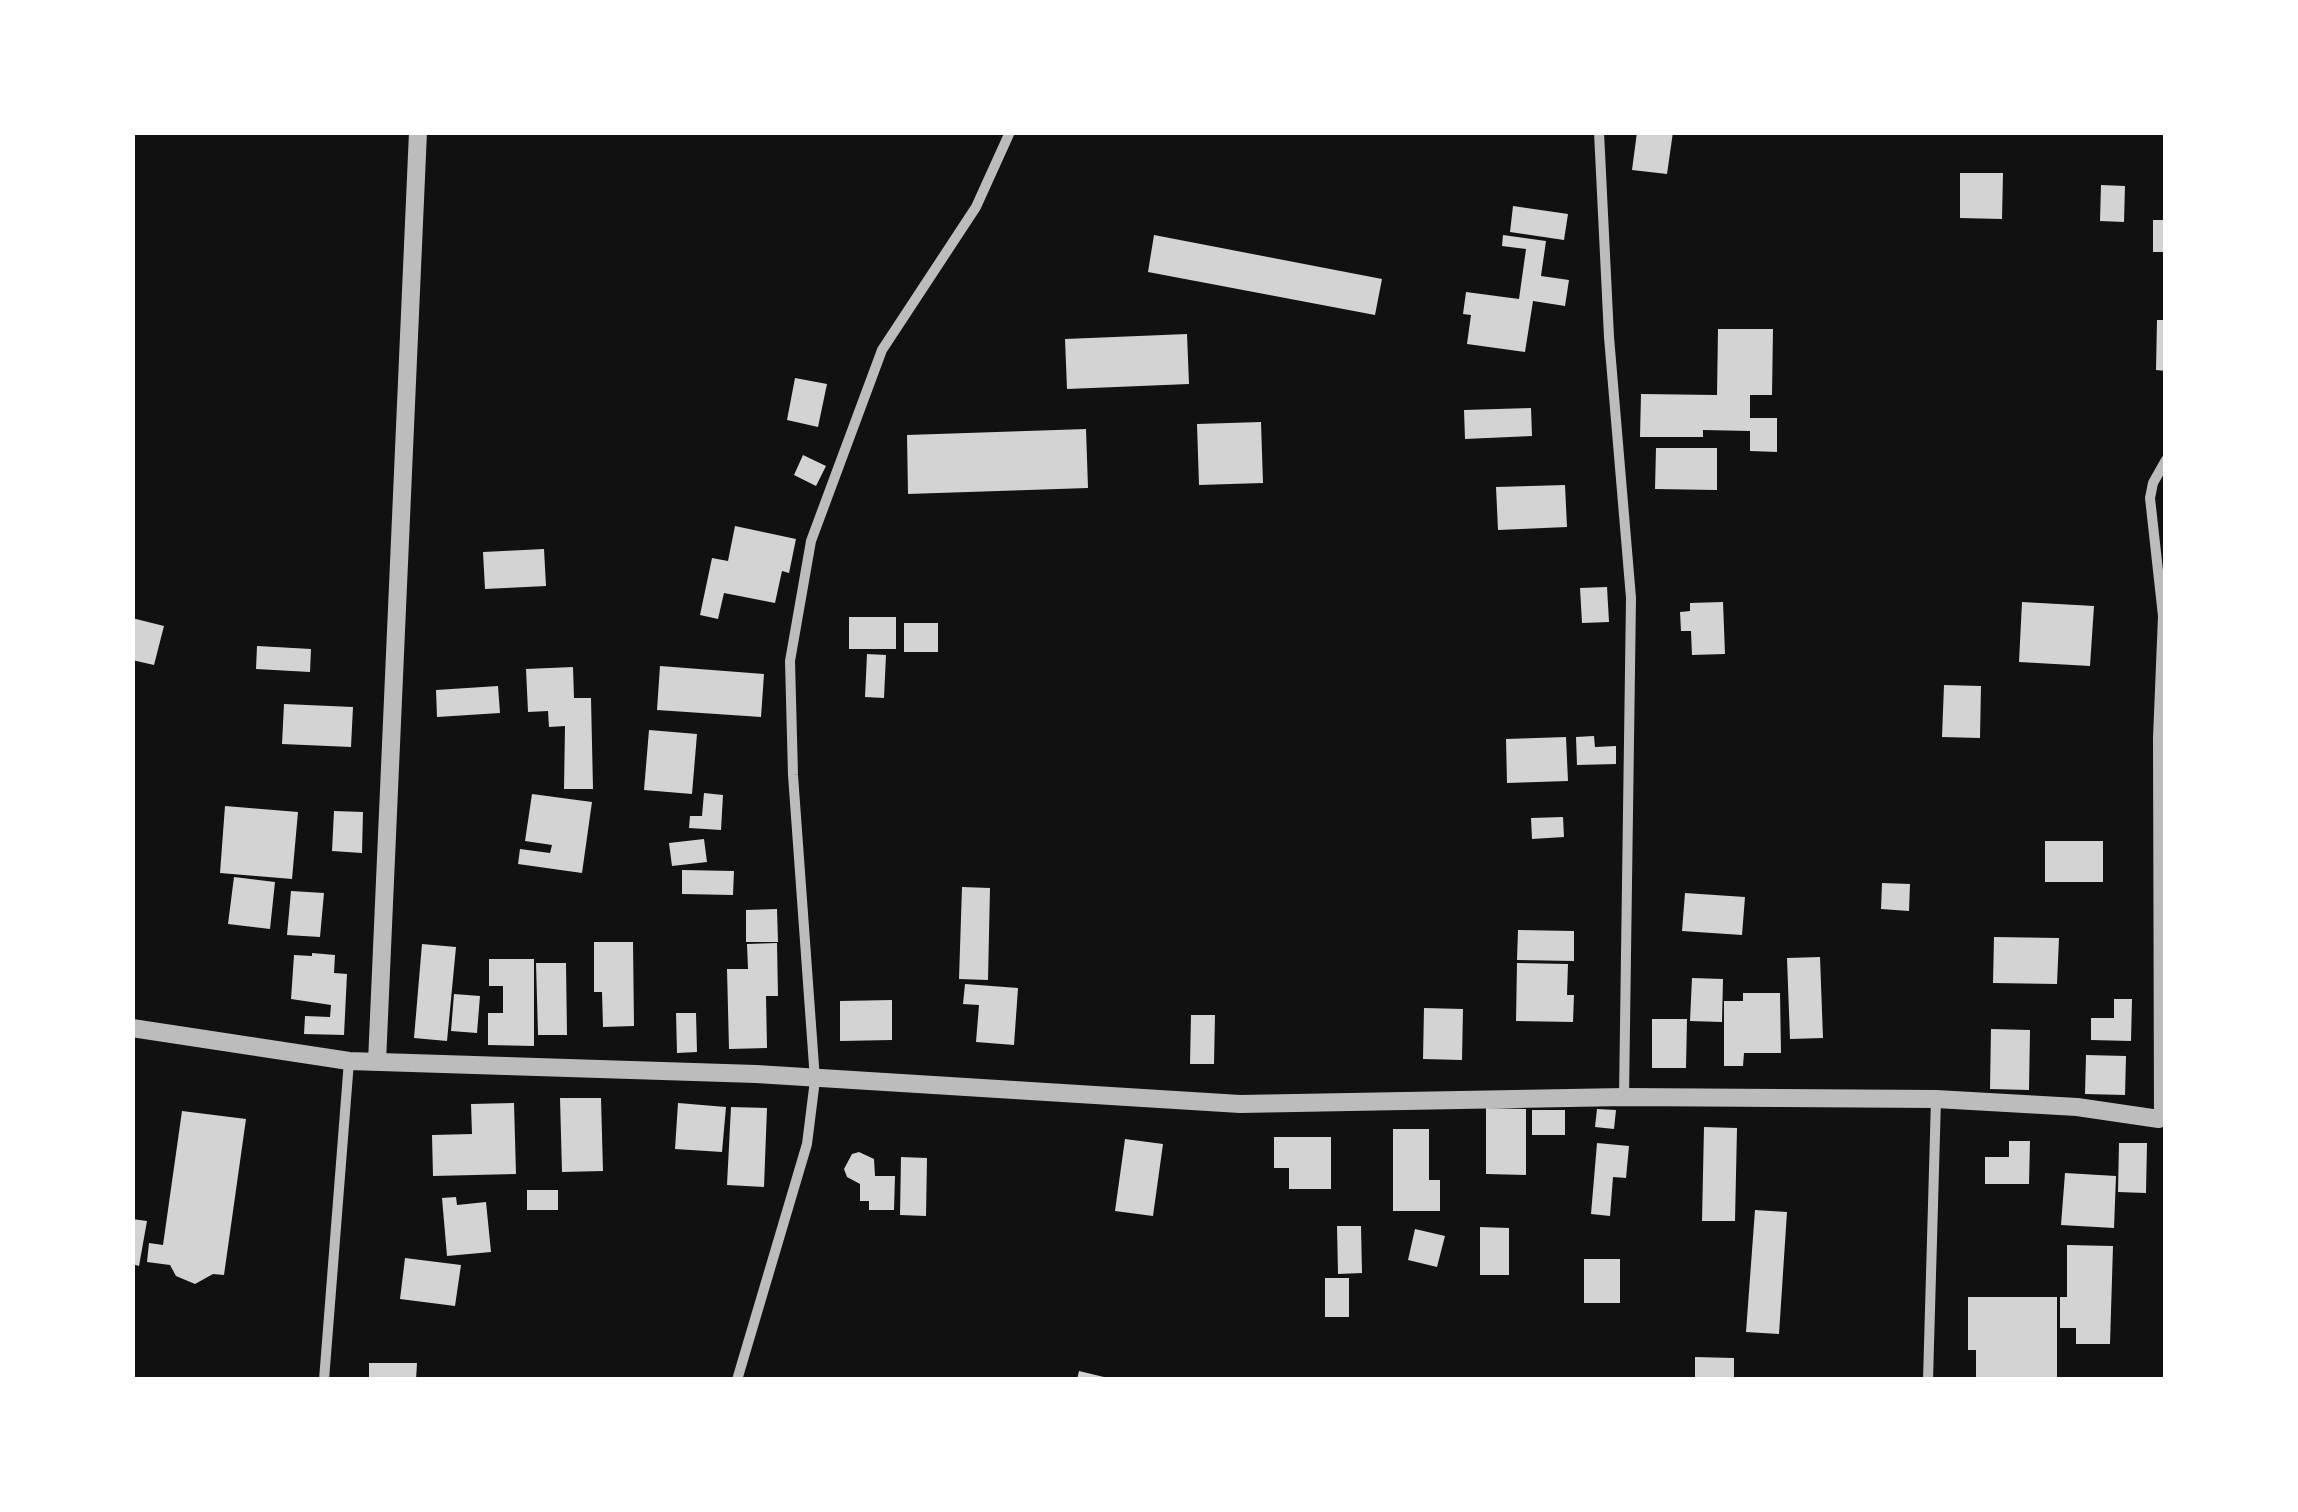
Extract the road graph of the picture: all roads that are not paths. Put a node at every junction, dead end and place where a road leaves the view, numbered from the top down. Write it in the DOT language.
graph roads {
  1 [pos="418,132"];
  2 [pos="1010,132"];
  3 [pos="1599,132"];
  4 [pos="2166,460"];
  5 [pos="132,1028"];
  6 [pos="350,1060"];
  7 [pos="377,1062"];
  8 [pos="816,1080"];
  9 [pos="1624,1096"];
  10 [pos="1936,1098"];
  11 [pos="2162,1119"];
  12 [pos="324,1380"];
  13 [pos="737,1380"];
  14 [pos="1928,1380"];
  1 -- 7 [label="street"];
  2 -- 8 [label="street"];
  3 -- 9 [label="street"];
  4 -- 11 [label="street"];
  5 -- 6 [label="street"];
  6 -- 7 [label="street"];
  6 -- 12 [label="street"];
  7 -- 8 [label="street"];
  8 -- 9 [label="street"];
  8 -- 13 [label="street"];
  9 -- 10 [label="street"];
  10 -- 11 [label="street"];
  10 -- 14 [label="street"];
}
